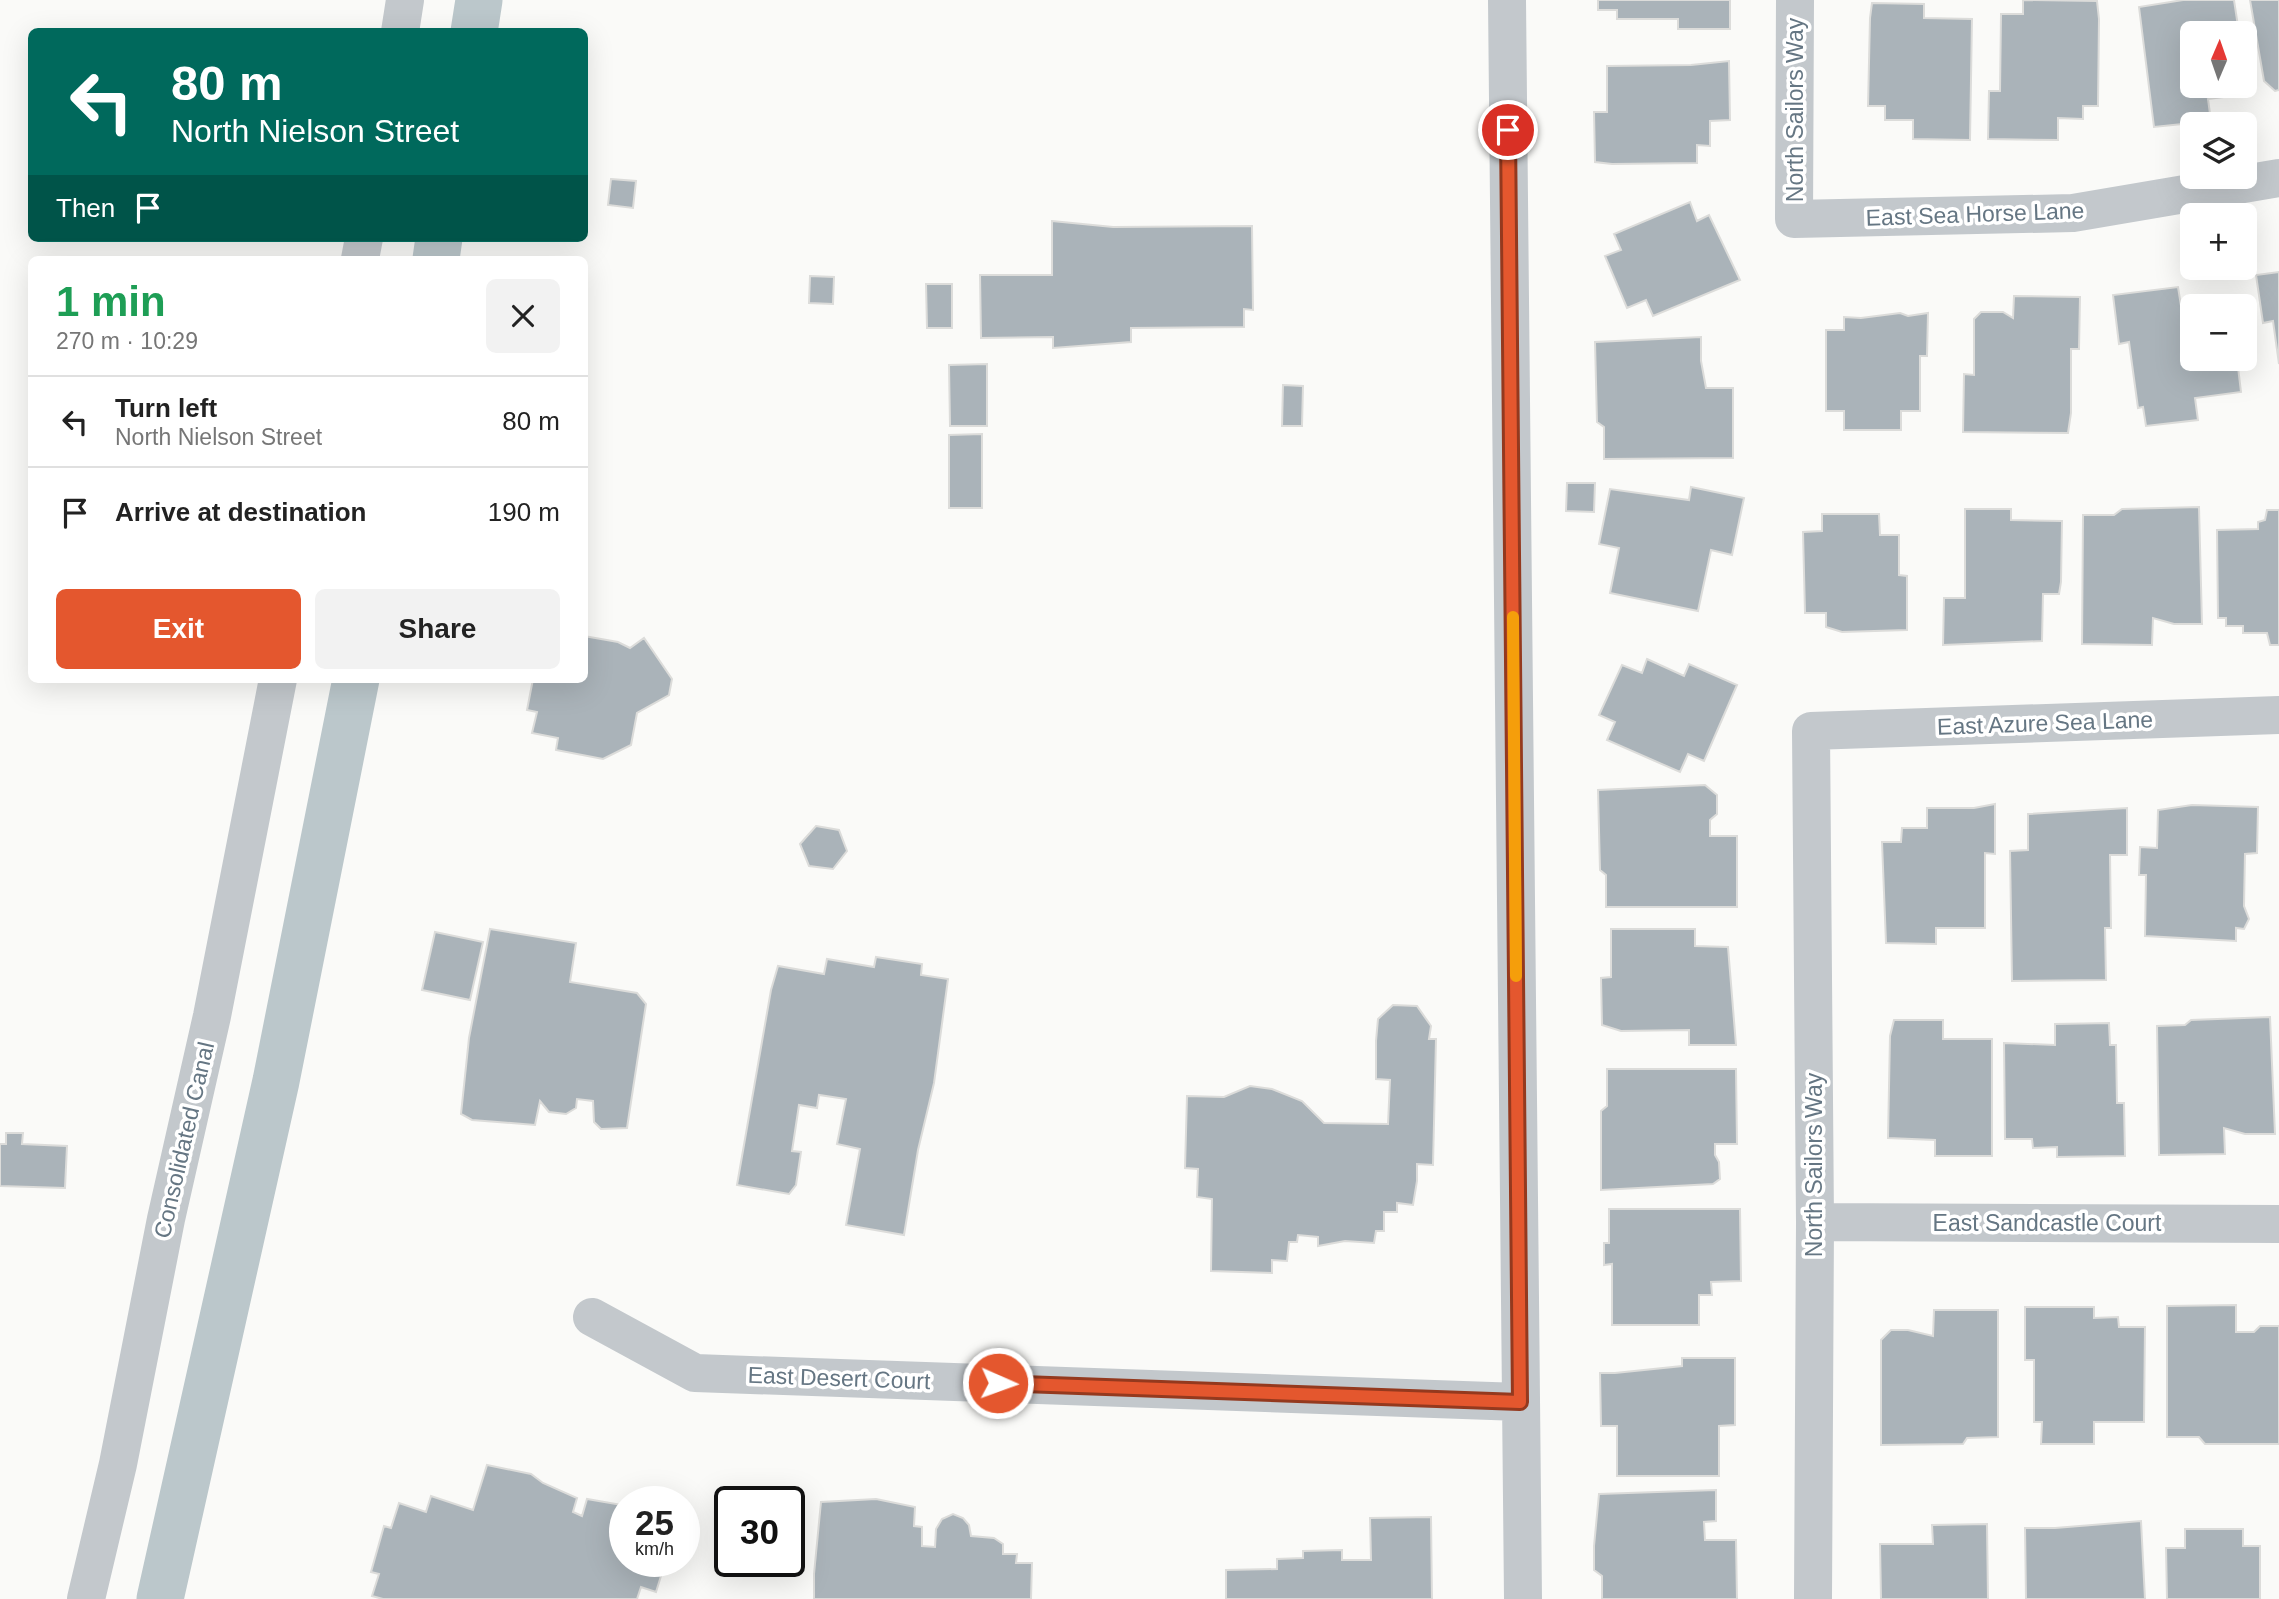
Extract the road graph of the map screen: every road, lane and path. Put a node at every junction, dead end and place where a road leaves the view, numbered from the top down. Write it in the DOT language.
graph roads {
  1 [pos="405,0"];
  2 [pos="1507,0"];
  3 [pos="1795,0"];
  4 [pos="401,28"];
  5 [pos="2279,178"];
  6 [pos="1794,219"];
  7 [pos="277,683"];
  8 [pos="2279,715"];
  9 [pos="1811,731"];
  10 [pos="1815,1222"];
  11 [pos="2279,1224"];
  12 [pos="592,1317"];
  13 [pos="1520,1402"];
  14 [pos="86,1599"];
  15 [pos="1523,1599"];
  16 [pos="1813,1599"];
  1 -- 4 [label="street"];
  2 -- 13 [label="street"];
  3 -- 6 [label="street, North Sailors Way"];
  5 -- 6 [label="street, East Sea Horse Lane"];
  7 -- 14 [label="street, Consolidated Canal"];
  8 -- 9 [label="street, East Azure Sea Lane"];
  9 -- 10 [label="street, North Sailors Way"];
  10 -- 11 [label="street, East Sandcastle Court"];
  10 -- 16 [label="street, North Sailors Way"];
  12 -- 13 [label="street, East Desert Court"];
  13 -- 15 [label="street"];
}
